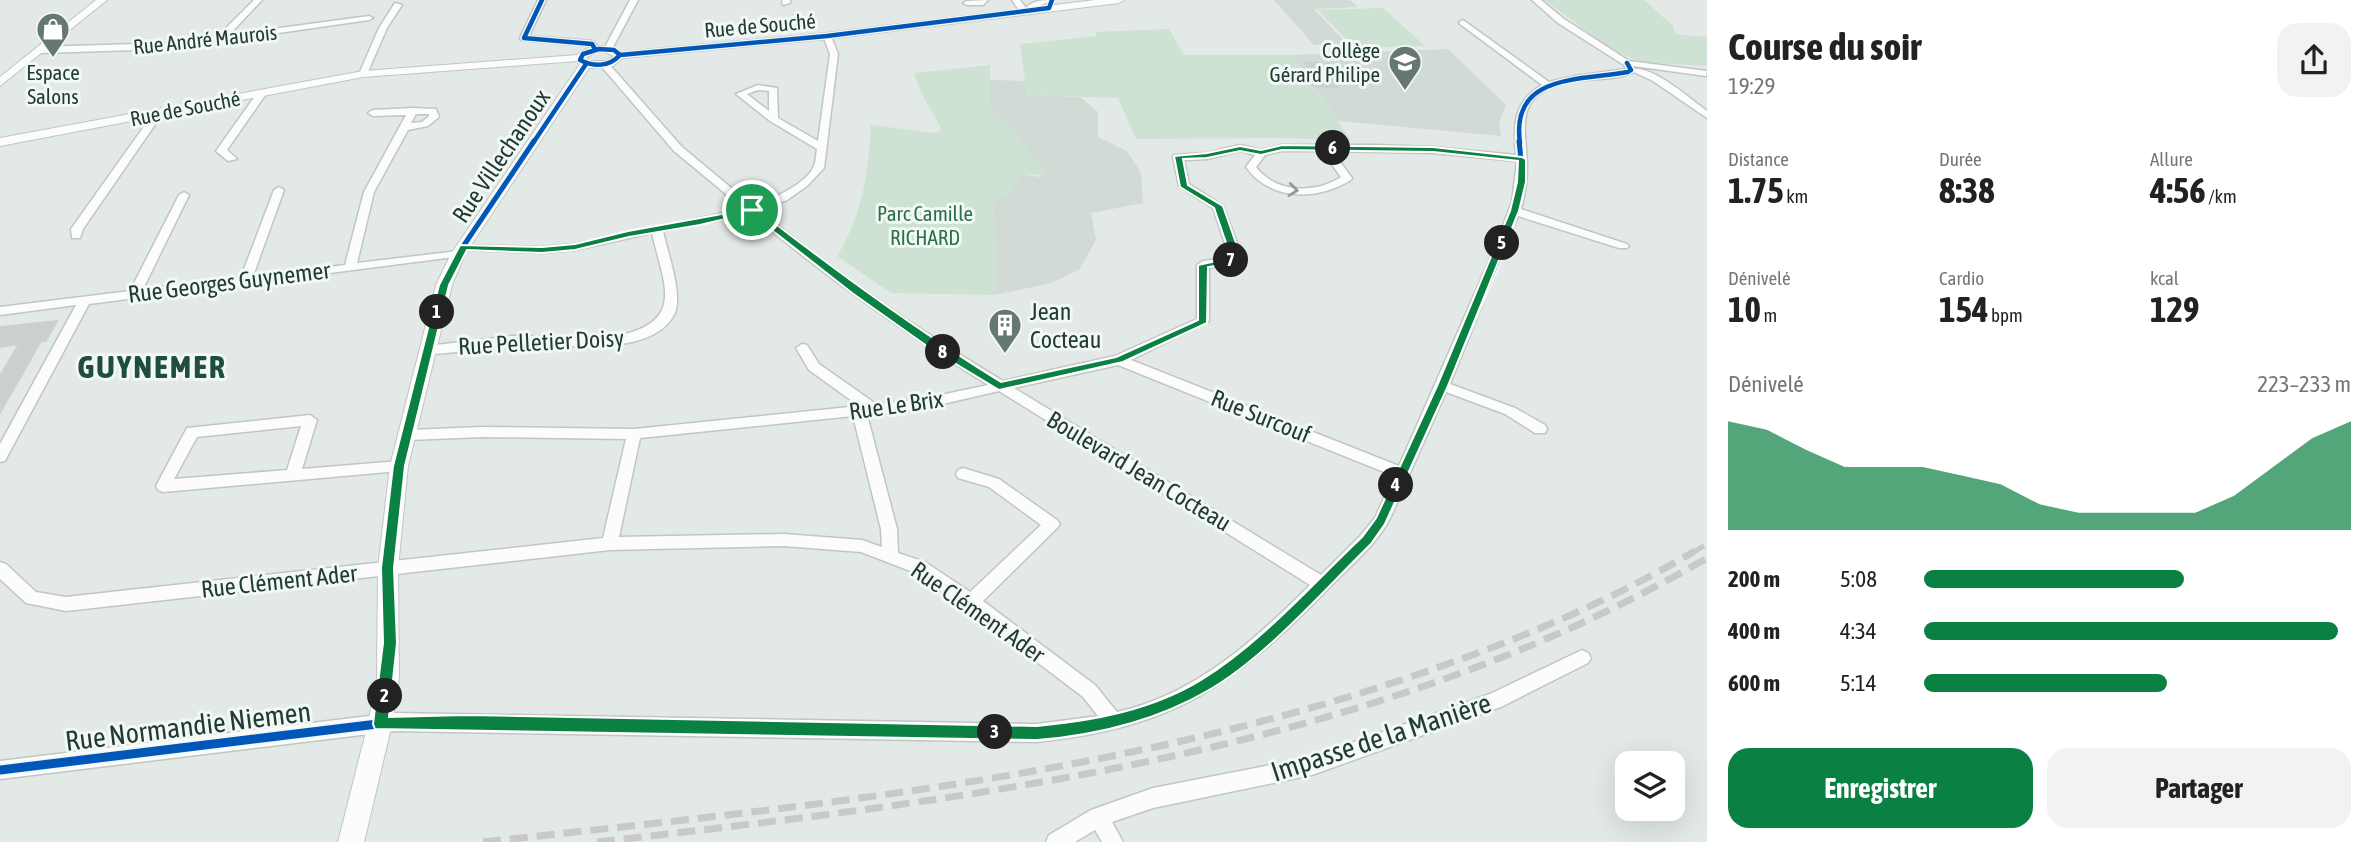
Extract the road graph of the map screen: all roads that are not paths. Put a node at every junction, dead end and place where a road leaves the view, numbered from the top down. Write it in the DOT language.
graph roads {
  1 [pos="102,0"];
  2 [pos="258,0"];
  3 [pos="409,0"];
  4 [pos="542,0"];
  5 [pos="634,0"];
  6 [pos="984,0"];
  7 [pos="1016,0"];
  8 [pos="1119,0"];
  9 [pos="1536,0"];
  10 [pos="967,3"];
  11 [pos="1050,3"];
  12 [pos="398,5"];
  13 [pos="1026,11"];
  14 [pos="369,18"];
  15 [pos="1463,22"];
  16 [pos="383,28"];
  17 [pos="827,36"];
  18 [pos="221,38"];
  19 [pos="608,49"];
  20 [pos="41,50"];
  21 [pos="620,55"];
  22 [pos="587,57"];
  23 [pos="605,65"];
  24 [pos="1629,67"];
  25 [pos="1706,73"];
  26 [pos="363,74"];
  27 [pos="0,83"];
  28 [pos="1548,86"];
  29 [pos="261,94"];
  30 [pos="413,111"];
  31 [pos="158,113"];
  32 [pos="373,113"];
  33 [pos="1707,115"];
  34 [pos="773,119"];
  35 [pos="406,127"];
  36 [pos="0,142"];
  37 [pos="822,148"];
  38 [pos="1325,148"];
  39 [pos="1261,153"];
  40 [pos="232,159"];
  41 [pos="1522,159"];
  42 [pos="279,190"];
  43 [pos="184,195"];
  44 [pos="752,210"];
  45 [pos="1514,211"];
  46 [pos="657,229"];
  47 [pos="76,236"];
  48 [pos="1623,246"];
  49 [pos="461,251"];
  50 [pos="350,267"];
  51 [pos="246,280"];
  52 [pos="135,294"];
  53 [pos="85,300"];
  54 [pos="0,311"];
  55 [pos="802,348"];
  56 [pos="427,349"];
  57 [pos="1119,359"];
  58 [pos="999,386"];
  59 [pos="1443,386"];
  60 [pos="867,410"];
  61 [pos="1540,429"];
  62 [pos="408,435"];
  63 [pos="634,435"];
  64 [pos="0,457"];
  65 [pos="399,466"];
  66 [pos="1402,473"];
  67 [pos="962,474"];
  68 [pos="292,476"];
  69 [pos="610,544"];
  70 [pos="890,555"];
  71 [pos="388,568"];
  72 [pos="0,569"];
  73 [pos="1321,583"];
  74 [pos="971,602"];
  75 [pos="1582,658"];
  76 [pos="1115,722"];
  77 [pos="380,724"];
  78 [pos="0,770"];
  79 [pos="1098,817"];
  80 [pos="351,841"];
  81 [pos="1056,842"];
  82 [pos="1113,842"];
  1 -- 20 [label="street"];
  2 -- 18 [label="street"];
  3 -- 12 [label="street, Rue André Maurois"];
  4 -- 22 [label="street"];
  5 -- 19 [label="street"];
  6 -- 10 [label="street"];
  7 -- 13 [label="street"];
  8 -- 11 [label="street, Rue de Souché"];
  9 -- 24 [label="street"];
  11 -- 13 [label="street, Rue de Souché"];
  12 -- 14 [label="street, Rue André Maurois"];
  12 -- 16 [label="street"];
  13 -- 17 [label="street, Rue de Souché"];
  14 -- 16 [label="street"];
  14 -- 18 [label="street, Rue André Maurois"];
  15 -- 28 [label="street"];
  16 -- 26 [label="street"];
  17 -- 21 [label="street, Rue de Souché"];
  17 -- 37 [label="street"];
  18 -- 20 [label="street, Rue André Maurois"];
  19 -- 21 [label="street"];
  19 -- 22 [label="street"];
  20 -- 27 [label="street"];
  21 -- 23 [label="street"];
  22 -- 23 [label="street"];
  22 -- 26 [label="street, Rue de Souché"];
  22 -- 49 [label="street, Rue Villechanoux"];
  23 -- 44 [label="street, Boulevard Jean Cocteau"];
  24 -- 25 [label="street"];
  24 -- 28 [label="street"];
  24 -- 33 [label="street"];
  26 -- 29 [label="street, Rue de Souché"];
  28 -- 41 [label="street, Rue Normandie Niemen"];
  29 -- 31 [label="street, Rue de Souché"];
  29 -- 40 [label="street"];
  30 -- 32 [label="street"];
  30 -- 35 [label="street"];
  30 -- 35 [label="street"];
  31 -- 36 [label="street, Rue de Souché"];
  31 -- 47 [label="street"];
  34 -- 37 [label="street"];
  35 -- 50 [label="street"];
  37 -- 44 [label="street"];
  38 -- 39 [label="street"];
  39 -- 38 [label="street, one-way"];
  38 -- 41 [label="street"];
  39 -- 57 [label="street, Rue Le Brix"];
  41 -- 45 [label="street, Rue Normandie Niemen"];
  42 -- 51 [label="street"];
  43 -- 52 [label="street"];
  44 -- 46 [label="street"];
  44 -- 58 [label="street, Boulevard Jean Cocteau"];
  45 -- 48 [label="street"];
  45 -- 59 [label="street, Rue Normandie Niemen"];
  46 -- 49 [label="street, Rue Georges Guynemer"];
  46 -- 56 [label="street, Rue Pelletier Doisy"];
  49 -- 50 [label="street, Rue Georges Guynemer"];
  49 -- 56 [label="street, Rue Villechanoux"];
  50 -- 51 [label="street, Rue Georges Guynemer"];
  51 -- 52 [label="street, Rue Georges Guynemer"];
  52 -- 53 [label="street, Rue Georges Guynemer"];
  53 -- 54 [label="street, Rue Georges Guynemer"];
  53 -- 64 [label="street"];
  55 -- 60 [label="street"];
  56 -- 62 [label="street, Rue Villechanoux"];
  57 -- 58 [label="street, Rue Le Brix"];
  57 -- 66 [label="street, Rue Surcouf"];
  58 -- 60 [label="street, Rue Le Brix"];
  58 -- 73 [label="street, Boulevard Jean Cocteau"];
  59 -- 61 [label="street"];
  59 -- 66 [label="street, Rue Normandie Niemen"];
  60 -- 63 [label="street, Rue Le Brix"];
  60 -- 70 [label="street"];
  62 -- 63 [label="street, Rue Le Brix"];
  62 -- 65 [label="street, Rue Villechanoux"];
  63 -- 69 [label="street"];
  65 -- 68 [label="street"];
  65 -- 71 [label="street, Rue Villechanoux"];
  66 -- 73 [label="street, Rue Normandie Niemen"];
  67 -- 74 [label="street"];
  68 -- 68 [label="street"];
  69 -- 70 [label="street, Rue Clément Ader"];
  69 -- 71 [label="street, Rue Clément Ader"];
  70 -- 74 [label="street, Rue Clément Ader"];
  71 -- 72 [label="street, Rue Clément Ader"];
  71 -- 77 [label="street, Rue Villechanoux"];
  73 -- 76 [label="street, Rue Normandie Niemen"];
  74 -- 76 [label="street, Rue Clément Ader"];
  75 -- 79 [label="street, Impasse de la Manière"];
  76 -- 77 [label="street, Rue Normandie Niemen"];
  77 -- 78 [label="street, Rue Normandie Niemen"];
  77 -- 80 [label="street, Rue Villechanoux"];
  79 -- 81 [label="street, Impasse de la Manière"];
  79 -- 82 [label="street"];
}
